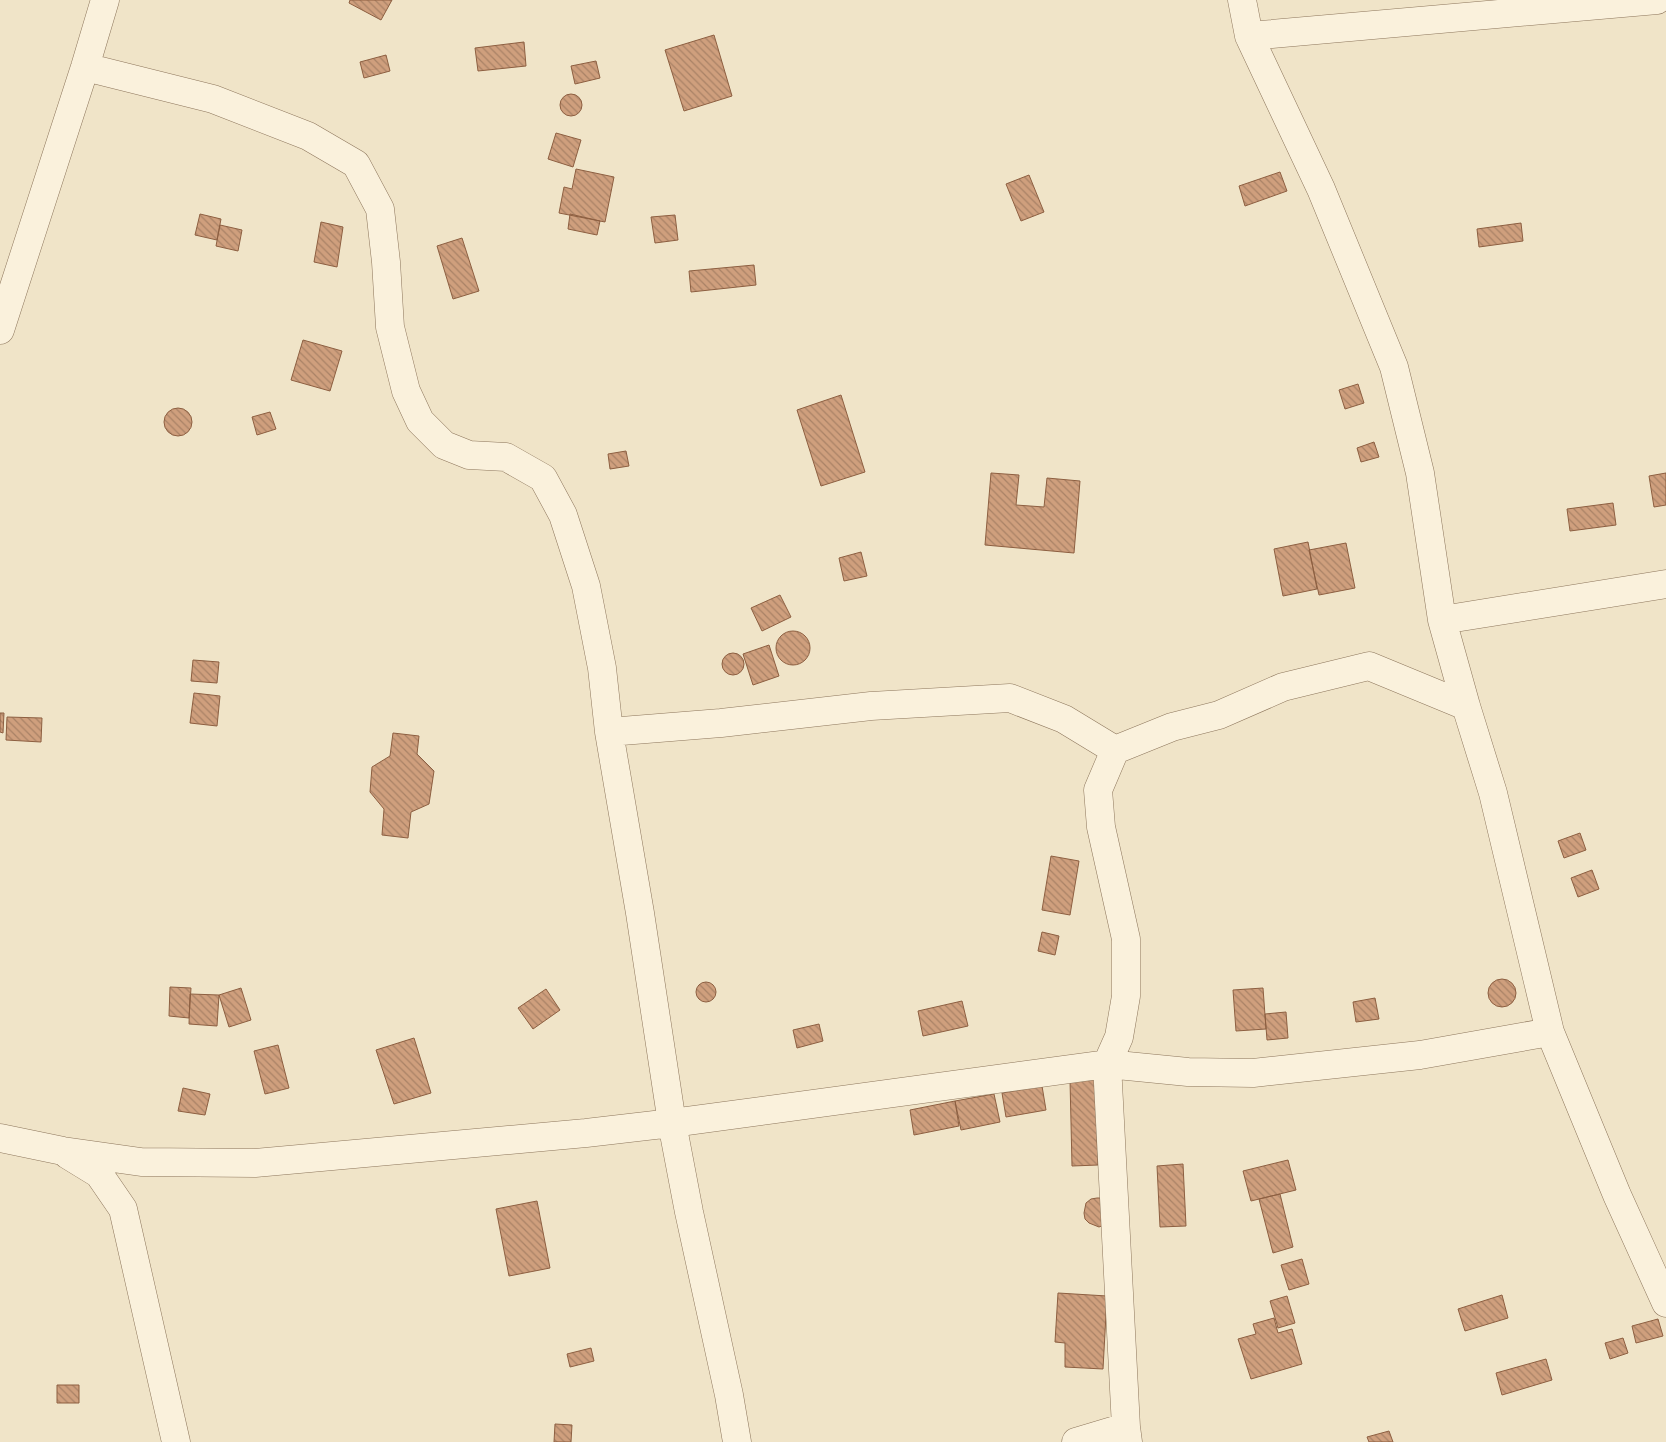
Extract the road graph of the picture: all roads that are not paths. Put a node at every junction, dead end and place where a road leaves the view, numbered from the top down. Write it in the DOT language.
graph roads {
  1 [pos="105,0"];
  2 [pos="1242,0"];
  3 [pos="1657,0"];
  4 [pos="1249,36"];
  5 [pos="85,67"];
  6 [pos="0,330"];
  7 [pos="1666,584"];
  8 [pos="1442,620"];
  9 [pos="1466,706"];
  10 [pos="609,732"];
  11 [pos="1115,750"];
  12 [pos="1550,1032"];
  13 [pos="1107,1064"];
  14 [pos="672,1123"];
  15 [pos="0,1138"];
  16 [pos="63,1151"];
  17 [pos="1666,1303"];
  18 [pos="1127,1434"];
  19 [pos="176,1442"];
  20 [pos="737,1442"];
  21 [pos="1076,1442"];
  1 -- 5 [label="street"];
  2 -- 4 [label="street"];
  3 -- 4 [label="street"];
  4 -- 8 [label="street"];
  5 -- 6 [label="street"];
  5 -- 10 [label="street"];
  7 -- 8 [label="street"];
  8 -- 9 [label="street"];
  9 -- 11 [label="street"];
  9 -- 12 [label="street"];
  10 -- 11 [label="street"];
  10 -- 14 [label="street"];
  11 -- 13 [label="street"];
  12 -- 13 [label="street"];
  12 -- 17 [label="street"];
  13 -- 14 [label="street"];
  13 -- 18 [label="street"];
  14 -- 16 [label="street"];
  14 -- 20 [label="street"];
  15 -- 16 [label="street"];
  16 -- 19 [label="street"];
  18 -- 21 [label="street"];
}
